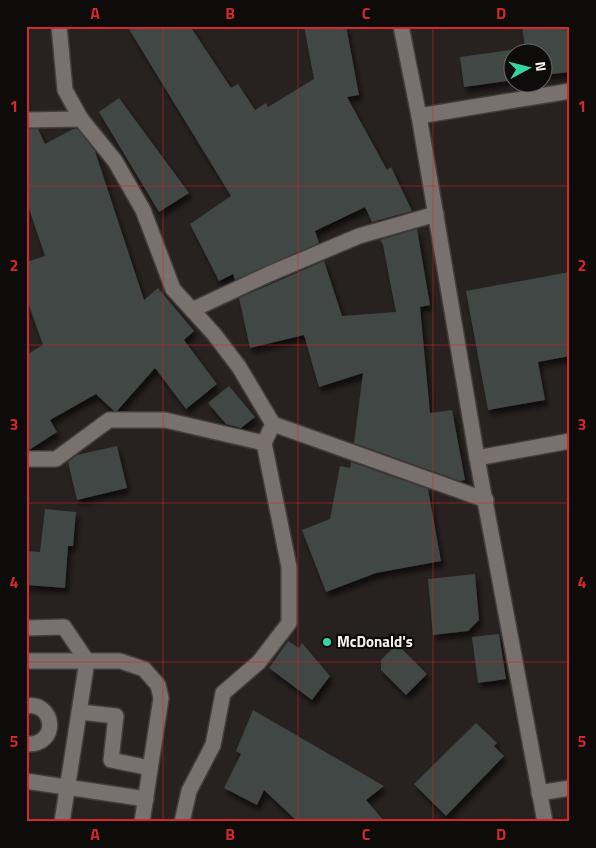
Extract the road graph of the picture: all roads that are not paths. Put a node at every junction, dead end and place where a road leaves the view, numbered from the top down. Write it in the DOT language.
graph roads {
  1 [pos="60,26"];
  2 [pos="401,26"];
  3 [pos="570,91"];
  4 [pos="420,116"];
  5 [pos="81,119"];
  6 [pos="26,120"];
  7 [pos="436,214"];
  8 [pos="192,310"];
  9 [pos="272,424"];
  10 [pos="570,441"];
  11 [pos="264,443"];
  12 [pos="478,458"];
  13 [pos="26,459"];
  14 [pos="486,500"];
  15 [pos="26,628"];
  16 [pos="26,660"];
  17 [pos="86,660"];
  18 [pos="26,706"];
  19 [pos="80,712"];
  20 [pos="26,744"];
  21 [pos="150,768"];
  22 [pos="26,781"];
  23 [pos="68,786"];
  24 [pos="570,788"];
  25 [pos="539,793"];
  26 [pos="146,799"];
  27 [pos="62,822"];
  28 [pos="142,822"];
  29 [pos="182,822"];
  30 [pos="545,822"];
  1 -- 5 [label="street"];
  2 -- 4 [label="street"];
  3 -- 4 [label="street"];
  4 -- 7 [label="street"];
  5 -- 6 [label="street"];
  5 -- 8 [label="street"];
  7 -- 8 [label="street"];
  7 -- 12 [label="street"];
  8 -- 9 [label="street"];
  9 -- 11 [label="street"];
  9 -- 14 [label="street"];
  10 -- 12 [label="street"];
  11 -- 13 [label="street"];
  11 -- 29 [label="street"];
  12 -- 14 [label="street"];
  14 -- 25 [label="street"];
  15 -- 17 [label="street"];
  16 -- 17 [label="street"];
  17 -- 19 [label="street"];
  17 -- 21 [label="street"];
  18 -- 20 [label="street"];
  19 -- 21 [label="street"];
  19 -- 23 [label="street"];
  21 -- 26 [label="street"];
  22 -- 23 [label="street"];
  23 -- 26 [label="street"];
  23 -- 27 [label="street"];
  24 -- 25 [label="street"];
  25 -- 30 [label="street"];
  26 -- 28 [label="street"];
}
